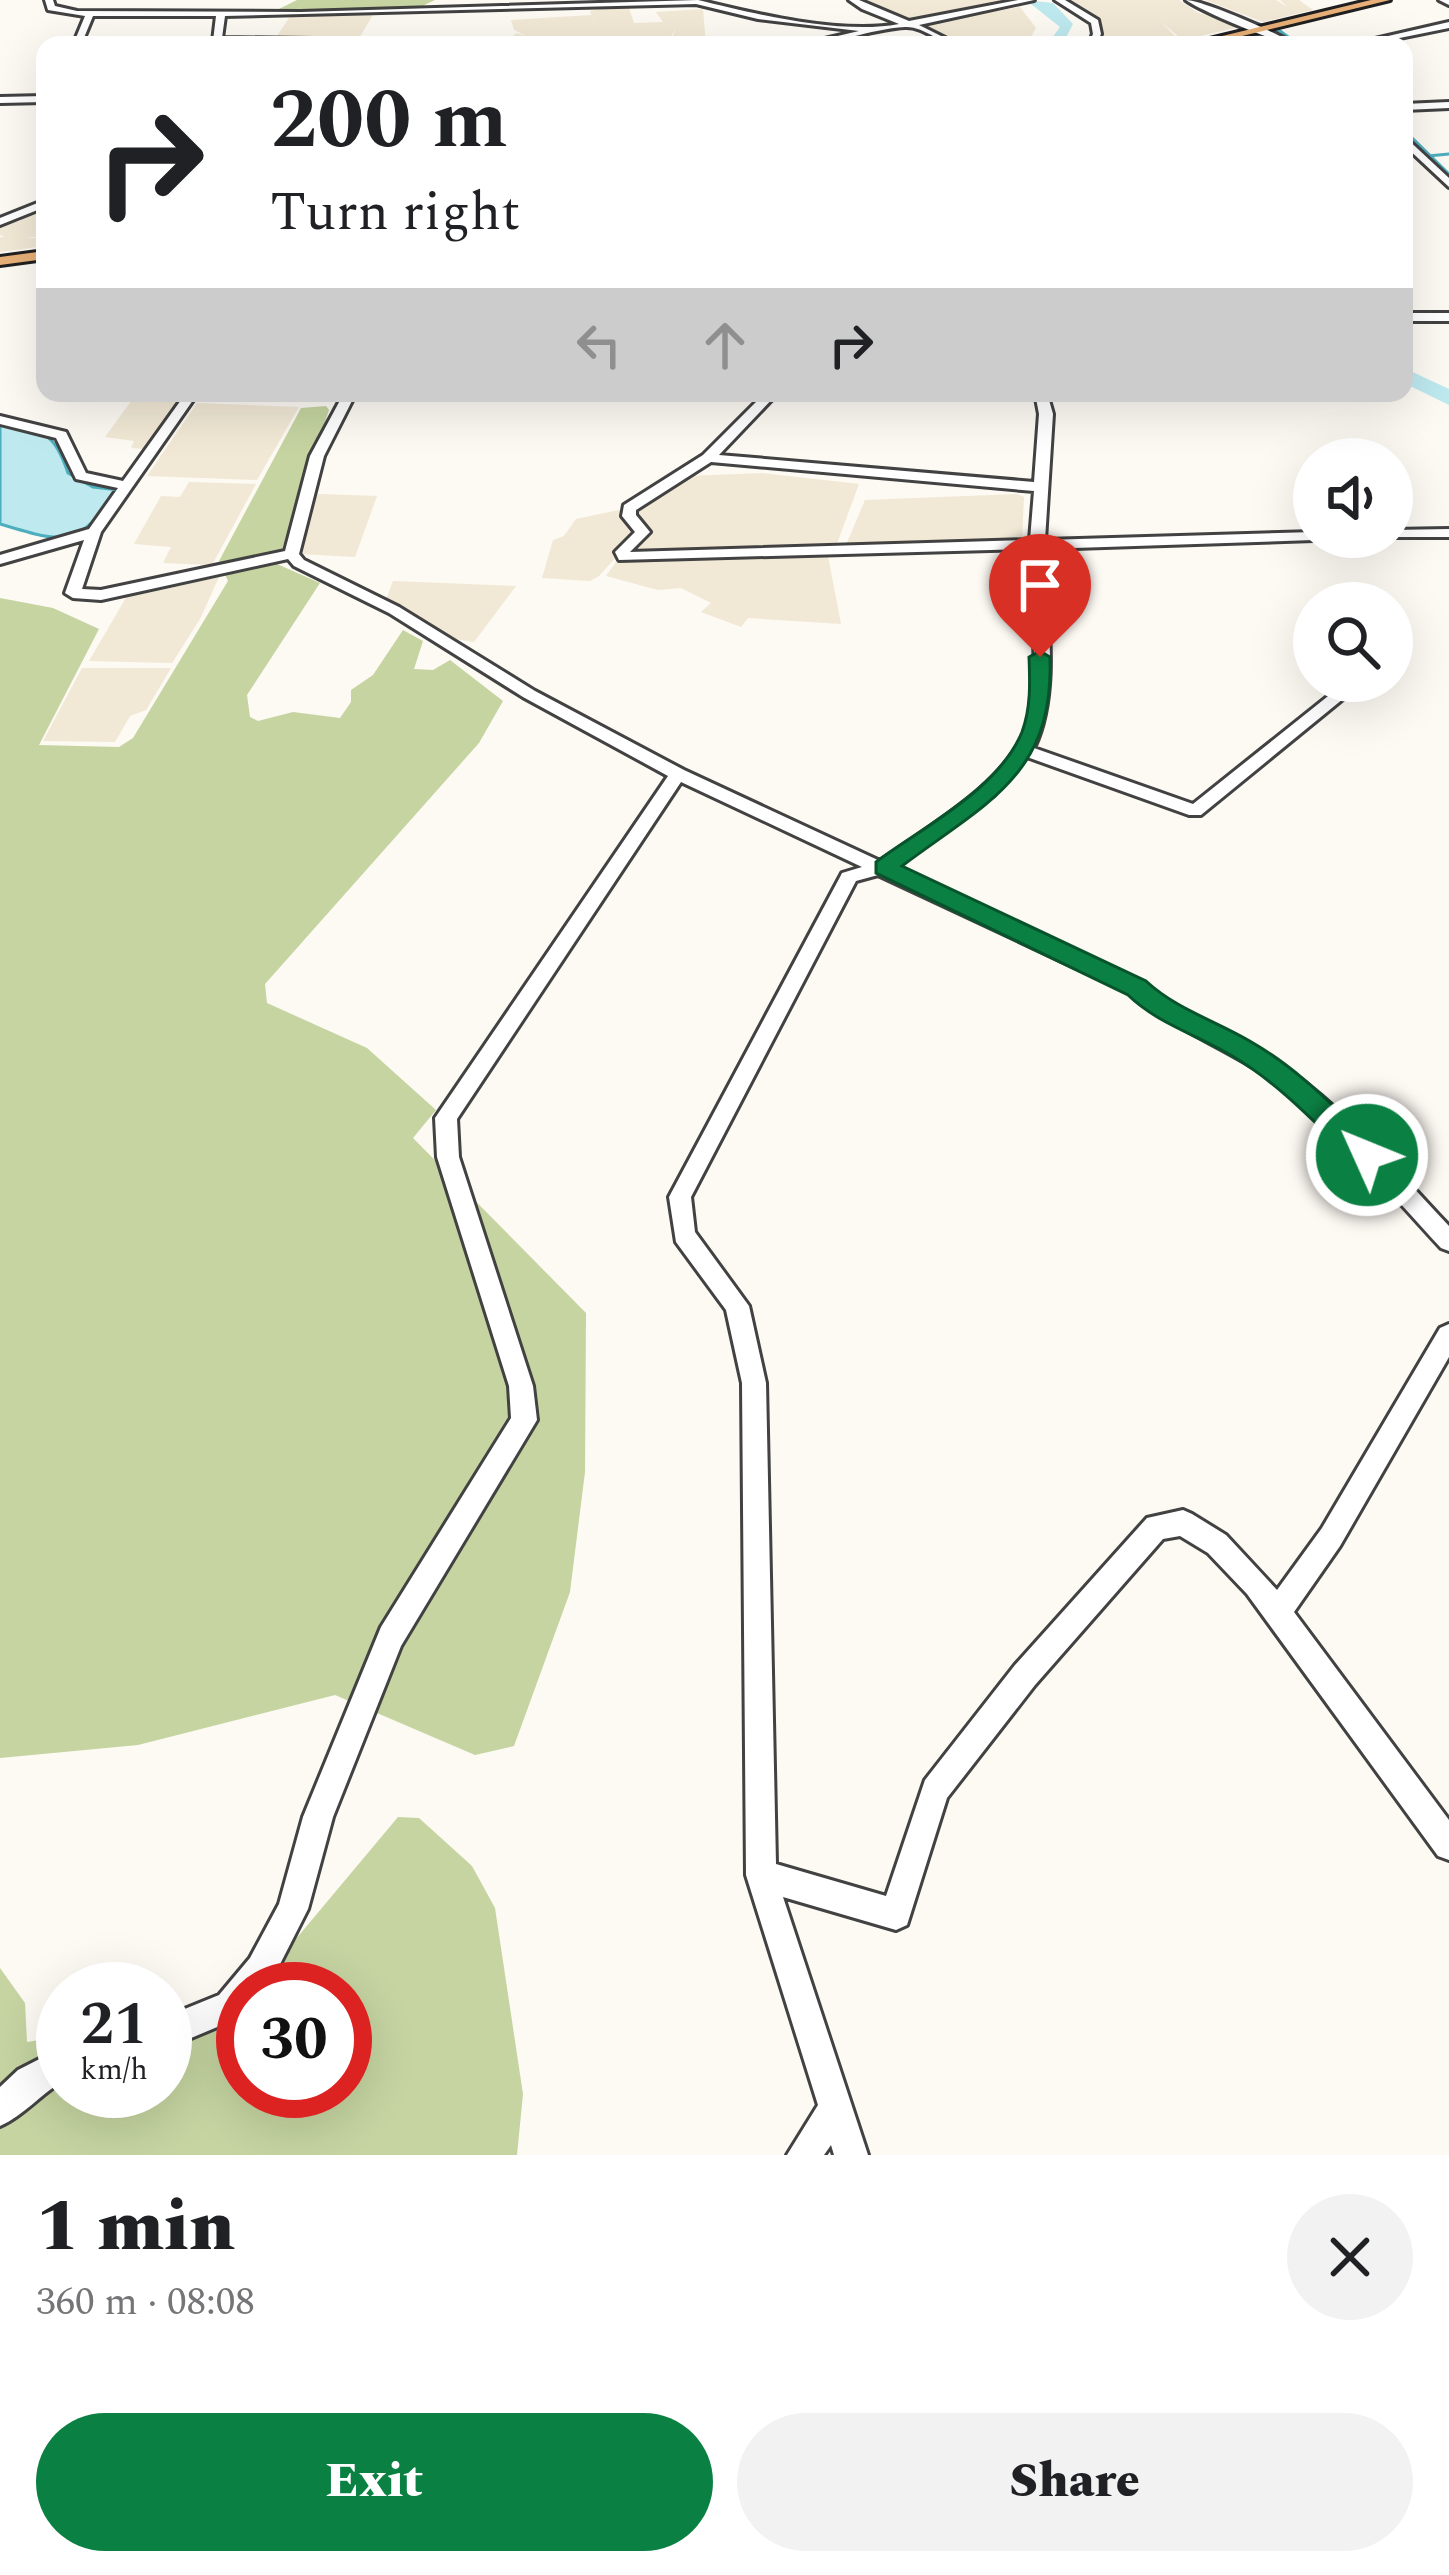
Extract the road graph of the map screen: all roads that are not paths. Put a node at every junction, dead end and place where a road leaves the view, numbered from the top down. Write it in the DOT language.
graph roads {
  1 [pos="49,0"];
  2 [pos="259,0"];
  3 [pos="441,0"];
  4 [pos="853,0"];
  5 [pos="1058,0"];
  6 [pos="1190,0"];
  7 [pos="1385,0"];
  8 [pos="1025,1"];
  9 [pos="419,10"];
  10 [pos="221,12"];
  11 [pos="243,12"];
  12 [pos="90,14"];
  13 [pos="911,24"];
  14 [pos="1449,25"];
  15 [pos="1266,28"];
  16 [pos="869,30"];
  17 [pos="81,36"];
  18 [pos="212,36"];
  19 [pos="394,36"];
  20 [pos="843,36"];
  21 [pos="936,36"];
  22 [pos="1096,36"];
  23 [pos="1231,36"];
  24 [pos="1278,36"];
  25 [pos="1396,36"];
  26 [pos="36,99"];
  27 [pos="0,100"];
  28 [pos="1449,105"];
  29 [pos="1413,107"];
  30 [pos="1413,148"];
  31 [pos="1432,159"];
  32 [pos="1449,166"];
  33 [pos="1449,184"];
  34 [pos="36,207"];
  35 [pos="0,222"];
  36 [pos="36,256"];
  37 [pos="0,261"];
  38 [pos="1413,317"];
  39 [pos="1449,317"];
  40 [pos="187,402"];
  41 [pos="345,402"];
  42 [pos="763,402"];
  43 [pos="1043,402"];
  44 [pos="0,420"];
  45 [pos="708,458"];
  46 [pos="127,486"];
  47 [pos="1041,487"];
  48 [pos="94,532"];
  49 [pos="1449,533"];
  50 [pos="1413,534"];
  51 [pos="1293,537"];
  52 [pos="1037,546"];
  53 [pos="292,554"];
  54 [pos="0,560"];
  55 [pos="1331,702"];
  56 [pos="1024,750"];
  57 [pos="678,774"];
  58 [pos="884,867"];
  59 [pos="1449,1241"];
  60 [pos="1449,1335"];
  61 [pos="1276,1614"];
  62 [pos="1449,1845"];
  63 [pos="761,1875"];
  64 [pos="265,1962"];
  65 [pos="36,2079"];
  66 [pos="835,2108"];
  67 [pos="0,2109"];
  68 [pos="804,2155"];
  69 [pos="851,2155"];
  1 -- 12 [label="street"];
  2 -- 11 [label="street"];
  3 -- 9 [label="street"];
  4 -- 13 [label="street"];
  5 -- 22 [label="street"];
  6 -- 15 [label="street"];
  7 -- 15 [label="main road"];
  8 -- 13 [label="street"];
  9 -- 11 [label="street"];
  9 -- 16 [label="street"];
  9 -- 19 [label="street"];
  10 -- 11 [label="street"];
  10 -- 12 [label="street"];
  10 -- 18 [label="street"];
  12 -- 17 [label="street"];
  13 -- 16 [label="street"];
  13 -- 21 [label="street"];
  14 -- 25 [label="street"];
  15 -- 23 [label="main road"];
  15 -- 24 [label="street"];
  16 -- 20 [label="street"];
  26 -- 27 [label="street"];
  28 -- 29 [label="street"];
  30 -- 31 [label="street"];
  31 -- 32 [label="street"];
  31 -- 33 [label="street"];
  34 -- 35 [label="street"];
  36 -- 37 [label="main road"];
  38 -- 39 [label="street"];
  40 -- 46 [label="street"];
  41 -- 53 [label="street"];
  42 -- 45 [label="street"];
  43 -- 47 [label="street"];
  44 -- 46 [label="street"];
  45 -- 47 [label="street"];
  45 -- 52 [label="street"];
  46 -- 48 [label="street"];
  47 -- 52 [label="street"];
  48 -- 53 [label="street"];
  48 -- 54 [label="street"];
  49 -- 50 [label="street"];
  51 -- 52 [label="street"];
  52 -- 56 [label="street"];
  53 -- 57 [label="street"];
  55 -- 56 [label="street"];
  56 -- 58 [label="street"];
  57 -- 58 [label="street"];
  57 -- 64 [label="street"];
  58 -- 59 [label="street"];
  58 -- 63 [label="street"];
  60 -- 61 [label="street"];
  61 -- 62 [label="street"];
  61 -- 63 [label="street"];
  63 -- 66 [label="street"];
  65 -- 67 [label="street"];
  66 -- 68 [label="street"];
  66 -- 69 [label="street"];
}
